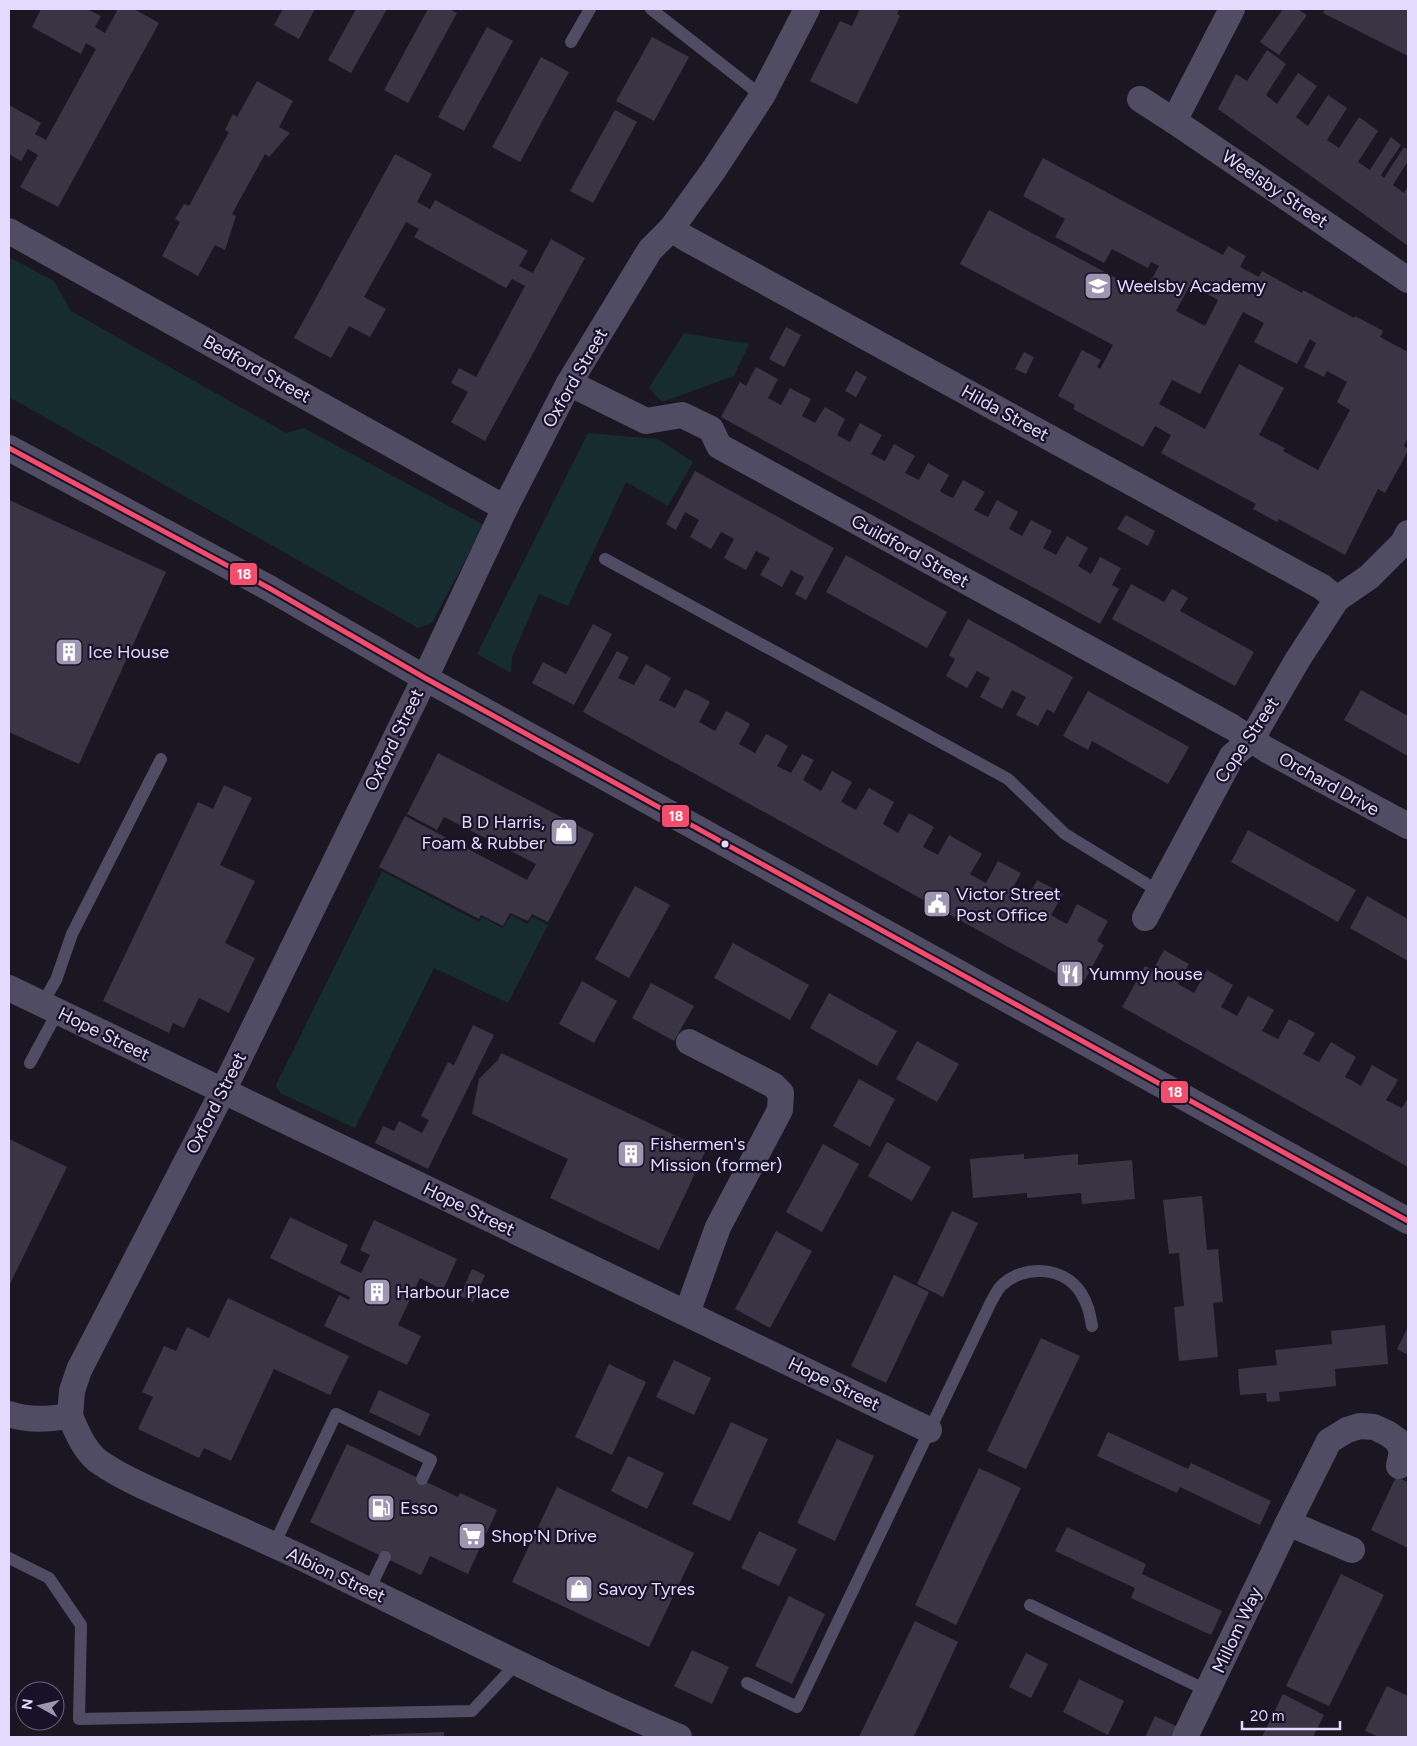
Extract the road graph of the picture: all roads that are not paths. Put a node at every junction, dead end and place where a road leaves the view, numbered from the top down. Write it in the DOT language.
graph roads {
  1 [pos="590,9"];
  2 [pos="651,9"];
  3 [pos="807,9"];
  4 [pos="1232,9"];
  5 [pos="571,42"];
  6 [pos="762,96"];
  7 [pos="1140,99"];
  8 [pos="1174,121"];
  9 [pos="671,229"];
  10 [pos="9,231"];
  11 [pos="1408,280"];
  12 [pos="569,383"];
  13 [pos="9,448"];
  14 [pos="505,508"];
  15 [pos="1408,533"];
  16 [pos="605,559"];
  17 [pos="1338,599"];
  18 [pos="425,678"];
  19 [pos="1251,740"];
  20 [pos="161,759"];
  21 [pos="1408,826"];
  22 [pos="1160,892"];
  23 [pos="1145,918"];
  24 [pos="9,988"];
  25 [pos="50,1008"];
  26 [pos="689,1042"];
  27 [pos="30,1063"];
  28 [pos="223,1091"];
  29 [pos="1408,1221"];
  30 [pos="687,1313"];
  31 [pos="1092,1326"];
  32 [pos="9,1414"];
  33 [pos="70,1416"];
  34 [pos="929,1430"];
  35 [pos="1399,1466"];
  36 [pos="422,1479"];
  37 [pos="1288,1522"];
  38 [pos="274,1545"];
  39 [pos="1352,1550"];
  40 [pos="385,1557"];
  41 [pos="9,1558"];
  42 [pos="369,1590"];
  43 [pos="1030,1605"];
  44 [pos="517,1663"];
  45 [pos="748,1683"];
  46 [pos="1208,1691"];
  47 [pos="679,1737"];
  48 [pos="1185,1737"];
  1 -- 5 [label="lane"];
  2 -- 6 [label="lane"];
  3 -- 6 [label="street, Oxford Street"];
  4 -- 8 [label="street"];
  6 -- 9 [label="street, Oxford Street"];
  7 -- 8 [label="street, Weelsby Street"];
  8 -- 11 [label="street, Weelsby Street"];
  9 -- 12 [label="street, Oxford Street"];
  9 -- 17 [label="street, Hilda Street"];
  10 -- 14 [label="street, Bedford Street"];
  12 -- 14 [label="street, Oxford Street"];
  12 -- 19 [label="street, Guildford Street"];
  13 -- 18 [label="street"];
  14 -- 18 [label="street, Oxford Street"];
  15 -- 17 [label="street, Cope Street"];
  16 -- 22 [label="lane"];
  17 -- 19 [label="street, Cope Street"];
  18 -- 28 [label="street, Oxford Street"];
  18 -- 29 [label="street"];
  19 -- 21 [label="street, Orchard Drive"];
  19 -- 22 [label="street, Cope Street"];
  20 -- 25 [label="lane"];
  22 -- 23 [label="street, Cope Street"];
  24 -- 25 [label="street, Hope Street"];
  25 -- 27 [label="lane"];
  25 -- 28 [label="street, Hope Street"];
  26 -- 30 [label="street"];
  28 -- 30 [label="street, Hope Street"];
  28 -- 33 [label="street, Oxford Street"];
  30 -- 34 [label="street, Hope Street"];
  31 -- 34 [label="lane"];
  32 -- 33 [label="street"];
  33 -- 38 [label="street, Albion Street"];
  34 -- 45 [label="lane"];
  35 -- 37 [label="street, Millom Way"];
  36 -- 38 [label="lane"];
  37 -- 39 [label="street"];
  37 -- 46 [label="street, Millom Way"];
  38 -- 42 [label="street, Albion Street"];
  40 -- 42 [label="lane"];
  41 -- 44 [label="lane"];
  42 -- 44 [label="street, Albion Street"];
  43 -- 46 [label="lane"];
  44 -- 47 [label="street, Albion Street"];
  46 -- 48 [label="street, Millom Way"];
}
